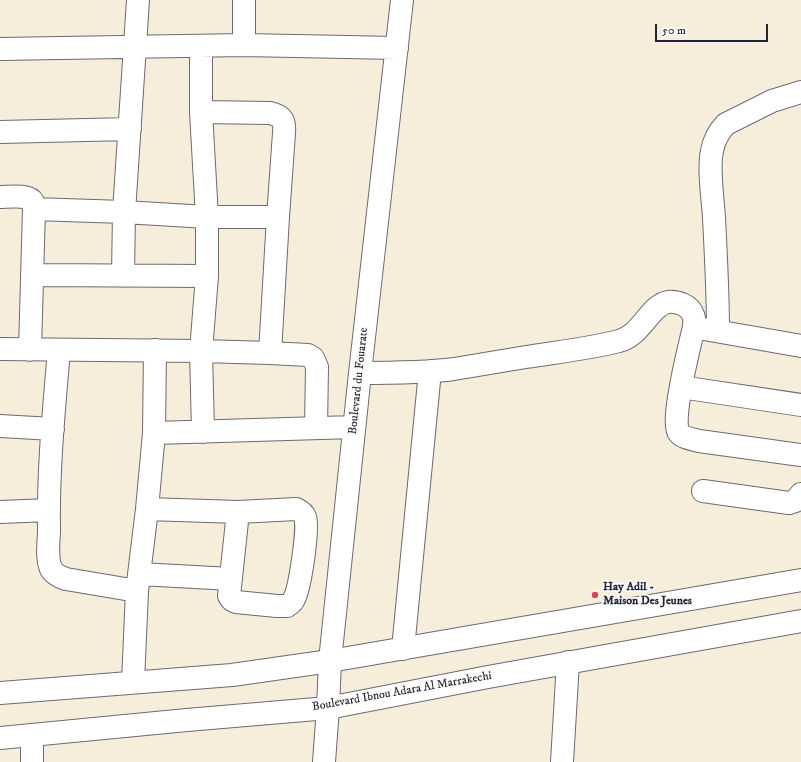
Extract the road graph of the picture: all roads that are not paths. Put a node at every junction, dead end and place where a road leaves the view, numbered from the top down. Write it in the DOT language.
graph roads {
  1 [pos="138,0"];
  2 [pos="244,0"];
  3 [pos="402,0"];
  4 [pos="244,45"];
  5 [pos="201,46"];
  6 [pos="135,48"];
  7 [pos="398,48"];
  8 [pos="0,49"];
  9 [pos="801,92"];
  10 [pos="201,112"];
  11 [pos="130,129"];
  12 [pos="0,132"];
  13 [pos="0,197"];
  14 [pos="34,209"];
  15 [pos="124,212"];
  16 [pos="207,217"];
  17 [pos="278,217"];
  18 [pos="32,275"];
  19 [pos="123,276"];
  20 [pos="206,276"];
  21 [pos="694,327"];
  22 [pos="718,331"];
  23 [pos="801,346"];
  24 [pos="0,349"];
  25 [pos="30,350"];
  26 [pos="59,350"];
  27 [pos="155,350"];
  28 [pos="201,351"];
  29 [pos="270,352"];
  30 [pos="430,371"];
  31 [pos="360,373"];
  32 [pos="681,387"];
  33 [pos="801,405"];
  34 [pos="0,426"];
  35 [pos="354,427"];
  36 [pos="316,428"];
  37 [pos="53,429"];
  38 [pos="203,432"];
  39 [pos="154,433"];
  40 [pos="801,455"];
  41 [pos="703,491"];
  42 [pos="801,494"];
  43 [pos="147,509"];
  44 [pos="49,510"];
  45 [pos="0,512"];
  46 [pos="238,512"];
  47 [pos="231,579"];
  48 [pos="801,580"];
  49 [pos="138,582"];
  50 [pos="801,621"];
  51 [pos="403,649"];
  52 [pos="330,662"];
  53 [pos="568,662"];
  54 [pos="133,682"];
  55 [pos="0,693"];
  56 [pos="328,708"];
  57 [pos="32,735"];
  58 [pos="0,738"];
  59 [pos="32,762"];
  60 [pos="324,762"];
  61 [pos="562,762"];
  1 -- 6 [label="street"];
  2 -- 4 [label="street"];
  3 -- 7 [label="street, Boulevard du Fouarate"];
  4 -- 5 [label="street"];
  4 -- 7 [label="street"];
  5 -- 6 [label="street"];
  5 -- 10 [label="street"];
  6 -- 8 [label="street"];
  6 -- 11 [label="street"];
  7 -- 31 [label="street, Boulevard du Fouarate"];
  9 -- 22 [label="street"];
  10 -- 16 [label="street"];
  10 -- 17 [label="street"];
  11 -- 12 [label="street"];
  11 -- 15 [label="street"];
  13 -- 14 [label="street"];
  14 -- 15 [label="street"];
  14 -- 18 [label="street"];
  15 -- 16 [label="street"];
  15 -- 19 [label="street"];
  16 -- 17 [label="street"];
  16 -- 20 [label="street"];
  17 -- 29 [label="street"];
  18 -- 19 [label="street"];
  18 -- 25 [label="street"];
  19 -- 20 [label="street"];
  20 -- 28 [label="street"];
  21 -- 22 [label="street"];
  21 -- 30 [label="street"];
  21 -- 32 [label="street"];
  22 -- 23 [label="street"];
  24 -- 25 [label="street"];
  25 -- 26 [label="street"];
  26 -- 27 [label="street"];
  26 -- 37 [label="street"];
  27 -- 28 [label="street"];
  27 -- 39 [label="street"];
  28 -- 29 [label="street"];
  28 -- 38 [label="street"];
  29 -- 36 [label="street"];
  30 -- 31 [label="street"];
  30 -- 51 [label="street"];
  31 -- 35 [label="street, Boulevard du Fouarate"];
  32 -- 33 [label="street"];
  32 -- 40 [label="street"];
  34 -- 37 [label="street"];
  35 -- 36 [label="street"];
  35 -- 52 [label="street, Boulevard du Fouarate"];
  36 -- 38 [label="street"];
  37 -- 44 [label="street"];
  38 -- 39 [label="street"];
  39 -- 43 [label="street"];
  41 -- 42 [label="street"];
  43 -- 46 [label="street"];
  43 -- 49 [label="street"];
  44 -- 45 [label="street"];
  44 -- 49 [label="street"];
  46 -- 47 [label="street"];
  46 -- 47 [label="street"];
  47 -- 49 [label="street"];
  48 -- 51 [label="street"];
  49 -- 54 [label="street"];
  50 -- 53 [label="street, Boulevard Ibnou Adara Al Marrakechi"];
  51 -- 52 [label="street"];
  52 -- 54 [label="street"];
  52 -- 56 [label="street, Boulevard du Fouarate"];
  53 -- 56 [label="street, Boulevard Ibnou Adara Al Marrakechi"];
  53 -- 61 [label="street"];
  54 -- 55 [label="street"];
  56 -- 57 [label="street, Boulevard Ibnou Adara Al Marrakechi"];
  56 -- 60 [label="street, Boulevard du Fouarate"];
  57 -- 58 [label="street, Boulevard Ibnou Adara Al Marrakechi"];
  57 -- 59 [label="street"];
}
